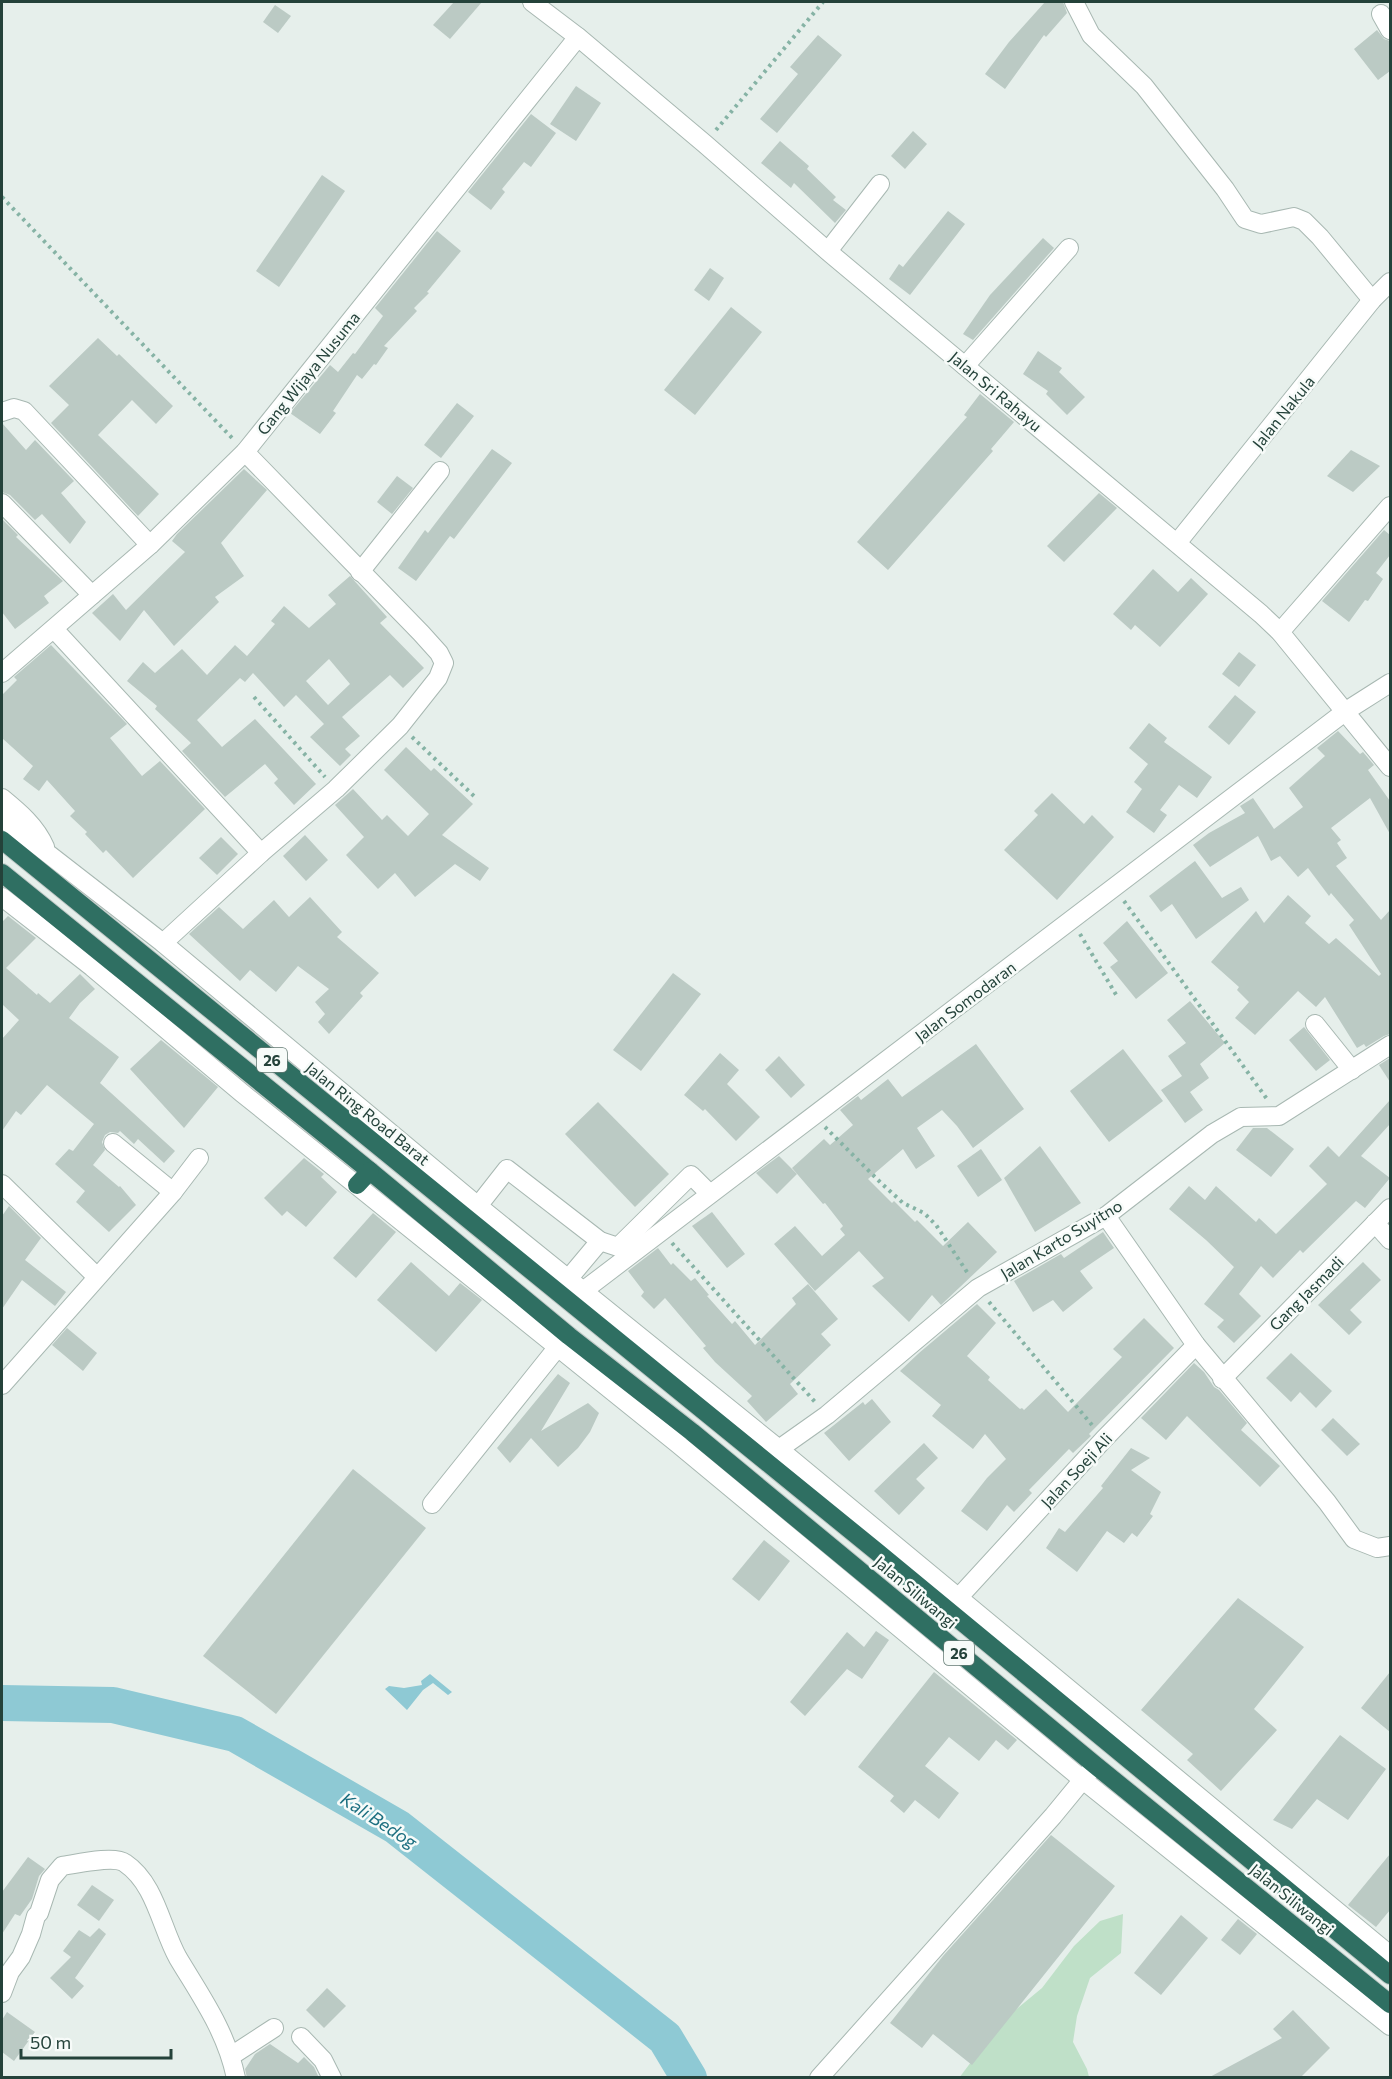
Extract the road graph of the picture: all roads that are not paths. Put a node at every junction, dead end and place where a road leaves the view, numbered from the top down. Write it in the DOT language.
graph roads {
  1 [pos="532,2"];
  2 [pos="1074,2"];
  3 [pos="1381,14"];
  4 [pos="1390,30"];
  5 [pos="578,38"];
  6 [pos="880,184"];
  7 [pos="1069,248"];
  8 [pos="828,251"];
  9 [pos="1390,282"];
  10 [pos="1372,300"];
  11 [pos="965,366"];
  12 [pos="2,412"];
  13 [pos="245,452"];
  14 [pos="440,471"];
  15 [pos="2,503"];
  16 [pos="1390,506"];
  17 [pos="1177,543"];
  18 [pos="150,545"];
  19 [pos="366,566"];
  20 [pos="92,595"];
  21 [pos="54,629"];
  22 [pos="1280,632"];
  23 [pos="2,673"];
  24 [pos="1390,683"];
  25 [pos="1346,711"];
  26 [pos="1390,767"];
  27 [pos="2,798"];
  28 [pos="2,818"];
  29 [pos="2,840"];
  30 [pos="261,853"];
  31 [pos="43,862"];
  32 [pos="2,873"];
  33 [pos="9,898"];
  34 [pos="163,943"];
  35 [pos="1315,1024"];
  36 [pos="1390,1045"];
  37 [pos="1352,1070"];
  38 [pos="113,1143"];
  39 [pos="199,1158"];
  40 [pos="370,1171"];
  41 [pos="2,1184"];
  42 [pos="357,1185"];
  43 [pos="173,1192"];
  44 [pos="710,1194"];
  45 [pos="478,1206"];
  46 [pos="1390,1208"];
  47 [pos="1106,1216"];
  48 [pos="1375,1224"];
  49 [pos="1390,1240"];
  50 [pos="600,1241"];
  51 [pos="96,1276"];
  52 [pos="569,1278"];
  53 [pos="542,1280"];
  54 [pos="583,1291"];
  55 [pos="528,1301"];
  56 [pos="1196,1345"];
  57 [pos="557,1348"];
  58 [pos="692,1378"];
  59 [pos="1222,1378"];
  60 [pos="2,1385"];
  61 [pos="680,1392"];
  62 [pos="779,1449"];
  63 [pos="432,1504"];
  64 [pos="1390,1546"];
  65 [pos="959,1597"];
  66 [pos="1095,1765"];
  67 [pos="1083,1780"];
  68 [pos="1390,1954"];
  69 [pos="1390,1975"];
  70 [pos="2,1993"];
  71 [pos="1390,2004"];
  72 [pos="1390,2026"];
  73 [pos="274,2028"];
  74 [pos="301,2037"];
  75 [pos="231,2056"];
  76 [pos="236,2078"];
  77 [pos="332,2078"];
  78 [pos="819,2078"];
  1 -- 5 [label="street, Jalan Sri Rahayu"];
  2 -- 10 [label="street"];
  3 -- 4 [label="street"];
  5 -- 8 [label="street, Jalan Sri Rahayu"];
  5 -- 13 [label="street, Gang Wijaya Nusuma"];
  6 -- 8 [label="street"];
  7 -- 11 [label="street"];
  8 -- 11 [label="street, Jalan Sri Rahayu"];
  9 -- 10 [label="street, Jalan Nakula"];
  10 -- 17 [label="street, Jalan Nakula"];
  11 -- 17 [label="street, Jalan Sri Rahayu"];
  12 -- 18 [label="street"];
  13 -- 18 [label="street, Gang Wijaya Nusuma"];
  13 -- 19 [label="street"];
  14 -- 19 [label="street"];
  15 -- 20 [label="street"];
  16 -- 22 [label="street"];
  17 -- 22 [label="street, Jalan Sri Rahayu"];
  18 -- 20 [label="street, Gang Wijaya Nusuma"];
  19 -- 30 [label="street"];
  20 -- 21 [label="street, Gang Wijaya Nusuma"];
  21 -- 23 [label="street, Gang Wijaya Nusuma"];
  21 -- 30 [label="street"];
  22 -- 25 [label="street, Jalan Sri Rahayu"];
  24 -- 25 [label="street, Jalan Somodaran"];
  25 -- 26 [label="street, Jalan Sri Rahayu"];
  25 -- 44 [label="street, Jalan Somodaran"];
  27 -- 31 [label="street"];
  28 -- 31 [label="street"];
  29 -- 31 [label="highway, Jalan Ring Road Barat / 26"];
  30 -- 34 [label="street"];
  31 -- 34 [label="street"];
  31 -- 53 [label="highway, Jalan Ring Road Barat / 26"];
  32 -- 33 [label="highway, 26"];
  33 -- 40 [label="highway, 26"];
  33 -- 42 [label="street"];
  34 -- 45 [label="street"];
  35 -- 37 [label="street"];
  36 -- 37 [label="street"];
  37 -- 47 [label="street, Jalan Karto Suyitno"];
  38 -- 43 [label="street"];
  39 -- 43 [label="street"];
  40 -- 42 [label="highway"];
  40 -- 55 [label="highway, 26"];
  41 -- 51 [label="street"];
  42 -- 57 [label="street"];
  43 -- 51 [label="street"];
  44 -- 50 [label="street"];
  44 -- 54 [label="street, Jalan Somodaran"];
  45 -- 50 [label="street"];
  45 -- 52 [label="street"];
  46 -- 48 [label="street, Gang Jasmadi"];
  47 -- 56 [label="street"];
  47 -- 62 [label="street, Jalan Karto Suyitno"];
  48 -- 49 [label="street"];
  48 -- 59 [label="street, Gang Jasmadi"];
  50 -- 52 [label="street"];
  51 -- 60 [label="street"];
  52 -- 54 [label="street"];
  53 -- 55 [label="highway"];
  53 -- 61 [label="highway, Jalan Siliwangi / 26"];
  54 -- 58 [label="street"];
  55 -- 66 [label="highway, Jalan Siliwangi / 26"];
  56 -- 59 [label="street"];
  56 -- 65 [label="street, Jalan Soeji Ali"];
  57 -- 63 [label="street"];
  57 -- 67 [label="street"];
  58 -- 61 [label="highway"];
  58 -- 62 [label="street"];
  59 -- 64 [label="street"];
  61 -- 69 [label="highway, Jalan Siliwangi / 26"];
  62 -- 65 [label="street"];
  65 -- 68 [label="street"];
  66 -- 67 [label="street"];
  66 -- 71 [label="highway, Jalan Siliwangi / 26"];
  67 -- 72 [label="street"];
  67 -- 78 [label="street"];
  70 -- 75 [label="street"];
  73 -- 75 [label="street"];
  74 -- 77 [label="street"];
  75 -- 76 [label="street"];
}
